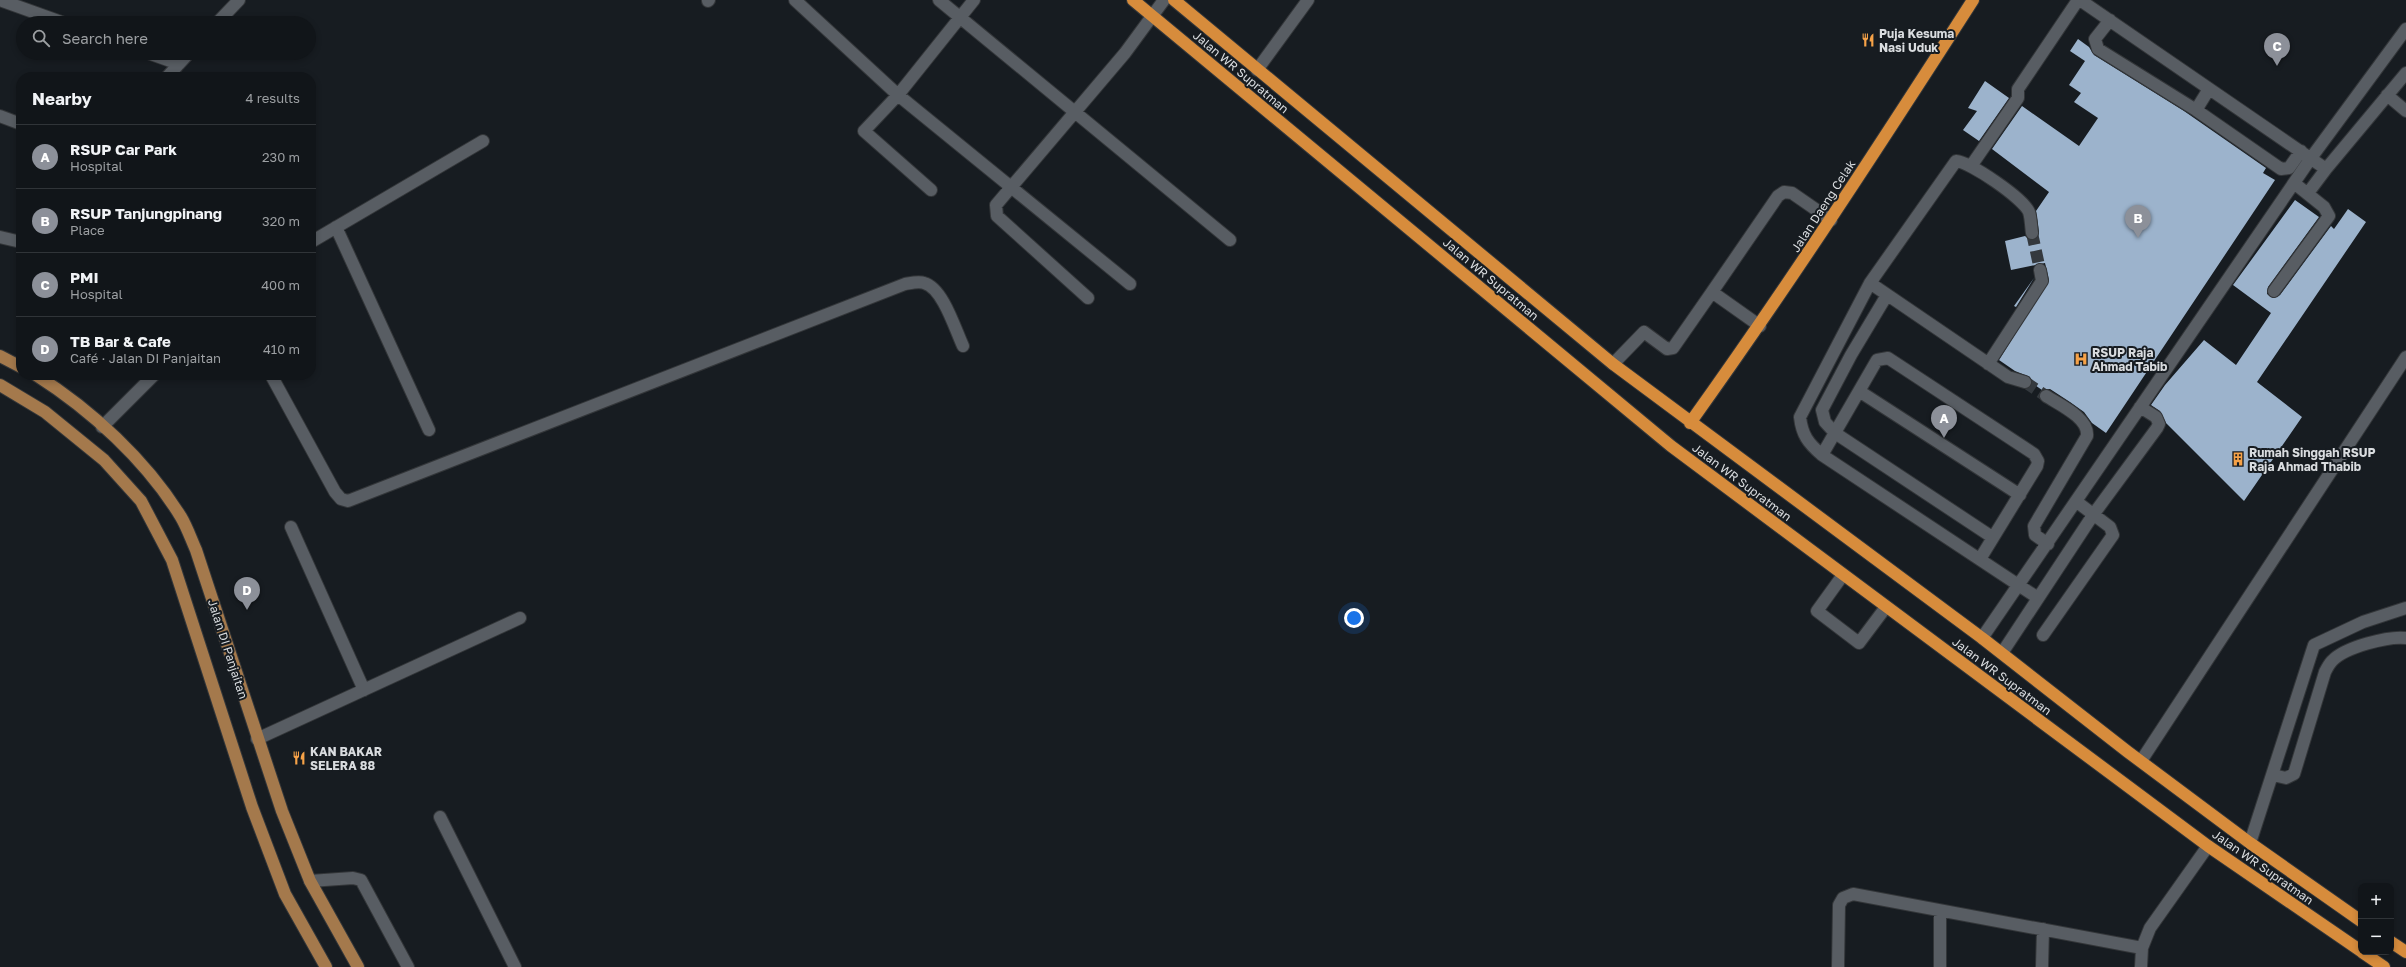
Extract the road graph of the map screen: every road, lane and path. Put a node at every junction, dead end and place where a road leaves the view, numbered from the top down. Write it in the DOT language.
graph roads {
  1 [pos="0,0"];
  2 [pos="239,0"];
  3 [pos="795,0"];
  4 [pos="939,0"];
  5 [pos="974,0"];
  6 [pos="1133,0"];
  7 [pos="1164,0"];
  8 [pos="1174,0"];
  9 [pos="1308,0"];
  10 [pos="1973,0"];
  11 [pos="2079,0"];
  12 [pos="45,16"];
  13 [pos="224,16"];
  14 [pos="1152,16"];
  15 [pos="961,18"];
  16 [pos="2110,20"];
  17 [pos="2406,30"];
  18 [pos="167,60"];
  19 [pos="182,60"];
  20 [pos="178,64"];
  21 [pos="1257,70"];
  22 [pos="171,72"];
  23 [pos="2406,73"];
  24 [pos="2210,89"];
  25 [pos="898,95"];
  26 [pos="2387,95"];
  27 [pos="2196,110"];
  28 [pos="2406,111"];
  29 [pos="1076,112"];
  30 [pos="0,116"];
  31 [pos="16,122"];
  32 [pos="483,141"];
  33 [pos="2306,155"];
  34 [pos="1971,166"];
  35 [pos="2326,169"];
  36 [pos="2294,182"];
  37 [pos="1011,189"];
  38 [pos="931,190"];
  39 [pos="2308,193"];
  40 [pos="1831,220"];
  41 [pos="336,227"];
  42 [pos="2032,233"];
  43 [pos="0,237"];
  44 [pos="316,239"];
  45 [pos="1230,240"];
  46 [pos="16,241"];
  47 [pos="2040,270"];
  48 [pos="1130,284"];
  49 [pos="1870,284"];
  50 [pos="2274,291"];
  51 [pos="1712,292"];
  52 [pos="1887,295"];
  53 [pos="1088,298"];
  54 [pos="1760,326"];
  55 [pos="963,346"];
  56 [pos="0,356"];
  57 [pos="2406,357"];
  58 [pos="16,364"];
  59 [pos="1613,364"];
  60 [pos="1988,364"];
  61 [pos="44,380"];
  62 [pos="149,380"];
  63 [pos="274,380"];
  64 [pos="2025,382"];
  65 [pos="0,385"];
  66 [pos="1858,391"];
  67 [pos="2046,396"];
  68 [pos="2140,407"];
  69 [pos="1690,423"];
  70 [pos="102,427"];
  71 [pos="429,430"];
  72 [pos="1835,433"];
  73 [pos="1822,455"];
  74 [pos="2020,495"];
  75 [pos="2077,502"];
  76 [pos="2093,515"];
  77 [pos="291,527"];
  78 [pos="1992,537"];
  79 [pos="2048,544"];
  80 [pos="1980,559"];
  81 [pos="1843,575"];
  82 [pos="2019,584"];
  83 [pos="2038,598"];
  84 [pos="1886,607"];
  85 [pos="2406,608"];
  86 [pos="520,618"];
  87 [pos="2043,635"];
  88 [pos="1982,638"];
  89 [pos="2406,638"];
  90 [pos="2002,653"];
  91 [pos="364,690"];
  92 [pos="257,739"];
  93 [pos="2141,761"];
  94 [pos="2273,775"];
  95 [pos="440,817"];
  96 [pos="2250,843"];
  97 [pos="2208,846"];
  98 [pos="310,881"];
  99 [pos="1940,911"];
  100 [pos="2358,919"];
  101 [pos="2043,929"];
  102 [pos="2394,944"];
  103 [pos="2142,948"];
  104 [pos="2358,950"];
  105 [pos="2406,952"];
  106 [pos="2368,955"];
  107 [pos="2380,960"];
  108 [pos="326,967"];
  109 [pos="358,967"];
  110 [pos="408,967"];
  111 [pos="515,967"];
  112 [pos="1838,967"];
  113 [pos="1940,967"];
  114 [pos="2042,967"];
  115 [pos="2141,967"];
  1 -- 12 [label="street"];
  2 -- 13 [label="street"];
  3 -- 25 [label="street"];
  4 -- 15 [label="street"];
  5 -- 15 [label="street"];
  6 -- 14 [label="highway, Jalan WR Supratman"];
  7 -- 14 [label="street"];
  8 -- 21 [label="highway, Jalan WR Supratman"];
  9 -- 21 [label="street"];
  10 -- 40 [label="highway, Jalan Daeng Celak"];
  11 -- 16 [label="street"];
  11 -- 34 [label="street"];
  14 -- 29 [label="street"];
  14 -- 81 [label="highway, Jalan WR Supratman"];
  15 -- 25 [label="street"];
  15 -- 29 [label="street"];
  16 -- 24 [label="street"];
  16 -- 27 [label="street"];
  17 -- 33 [label="street"];
  18 -- 20 [label="street"];
  19 -- 20 [label="street"];
  20 -- 22 [label="street"];
  21 -- 59 [label="highway, Jalan WR Supratman"];
  23 -- 26 [label="street"];
  24 -- 27 [label="street"];
  24 -- 33 [label="street"];
  25 -- 37 [label="street"];
  25 -- 38 [label="street"];
  26 -- 28 [label="street"];
  26 -- 35 [label="street"];
  27 -- 33 [label="street"];
  29 -- 37 [label="street"];
  29 -- 45 [label="street"];
  30 -- 31 [label="street"];
  32 -- 41 [label="street"];
  33 -- 35 [label="street"];
  33 -- 36 [label="street"];
  34 -- 42 [label="street"];
  34 -- 49 [label="street"];
  35 -- 39 [label="street"];
  36 -- 39 [label="street"];
  36 -- 68 [label="street"];
  37 -- 48 [label="street"];
  37 -- 53 [label="street"];
  39 -- 50 [label="street"];
  40 -- 51 [label="street"];
  40 -- 54 [label="highway, Jalan Daeng Celak"];
  41 -- 44 [label="street"];
  41 -- 71 [label="street"];
  43 -- 46 [label="street"];
  47 -- 60 [label="street"];
  49 -- 52 [label="street"];
  49 -- 73 [label="street"];
  51 -- 54 [label="street"];
  51 -- 59 [label="street"];
  52 -- 60 [label="street"];
  52 -- 72 [label="street"];
  54 -- 69 [label="highway, Jalan Daeng Celak"];
  55 -- 63 [label="street"];
  56 -- 58 [label="main road"];
  57 -- 93 [label="street"];
  59 -- 69 [label="highway, Jalan WR Supratman"];
  60 -- 64 [label="street"];
  61 -- 70 [label="main road, Jalan DI Panjaitan"];
  62 -- 70 [label="street"];
  65 -- 108 [label="main road"];
  66 -- 72 [label="street"];
  66 -- 74 [label="street"];
  66 -- 74 [label="street"];
  67 -- 79 [label="street"];
  68 -- 75 [label="street"];
  68 -- 76 [label="street"];
  69 -- 88 [label="highway, Jalan WR Supratman"];
  70 -- 92 [label="main road, Jalan DI Panjaitan"];
  72 -- 73 [label="street"];
  72 -- 78 [label="street"];
  73 -- 80 [label="street"];
  74 -- 78 [label="street"];
  75 -- 76 [label="street"];
  75 -- 79 [label="street"];
  76 -- 83 [label="street"];
  76 -- 87 [label="street"];
  77 -- 91 [label="street"];
  78 -- 80 [label="street"];
  79 -- 82 [label="street"];
  80 -- 82 [label="street"];
  81 -- 84 [label="highway, Jalan WR Supratman"];
  81 -- 84 [label="street"];
  82 -- 83 [label="street"];
  82 -- 88 [label="street"];
  83 -- 90 [label="street"];
  84 -- 97 [label="highway, Jalan WR Supratman"];
  85 -- 94 [label="street"];
  86 -- 91 [label="street"];
  88 -- 90 [label="highway, Jalan WR Supratman"];
  89 -- 94 [label="street"];
  90 -- 93 [label="highway, Jalan WR Supratman"];
  91 -- 92 [label="street"];
  92 -- 98 [label="main road, Jalan DI Panjaitan"];
  93 -- 96 [label="highway, Jalan WR Supratman"];
  94 -- 96 [label="street"];
  95 -- 111 [label="street"];
  96 -- 100 [label="highway, Jalan WR Supratman"];
  97 -- 103 [label="street"];
  97 -- 104 [label="highway, Jalan WR Supratman"];
  98 -- 109 [label="main road, Jalan DI Panjaitan"];
  98 -- 110 [label="street"];
  99 -- 101 [label="street"];
  99 -- 112 [label="street"];
  99 -- 113 [label="street"];
  101 -- 103 [label="street"];
  101 -- 114 [label="street"];
  102 -- 105 [label="highway"];
  103 -- 115 [label="street"];
  106 -- 107 [label="highway, Jalan WR Supratman"];
}
